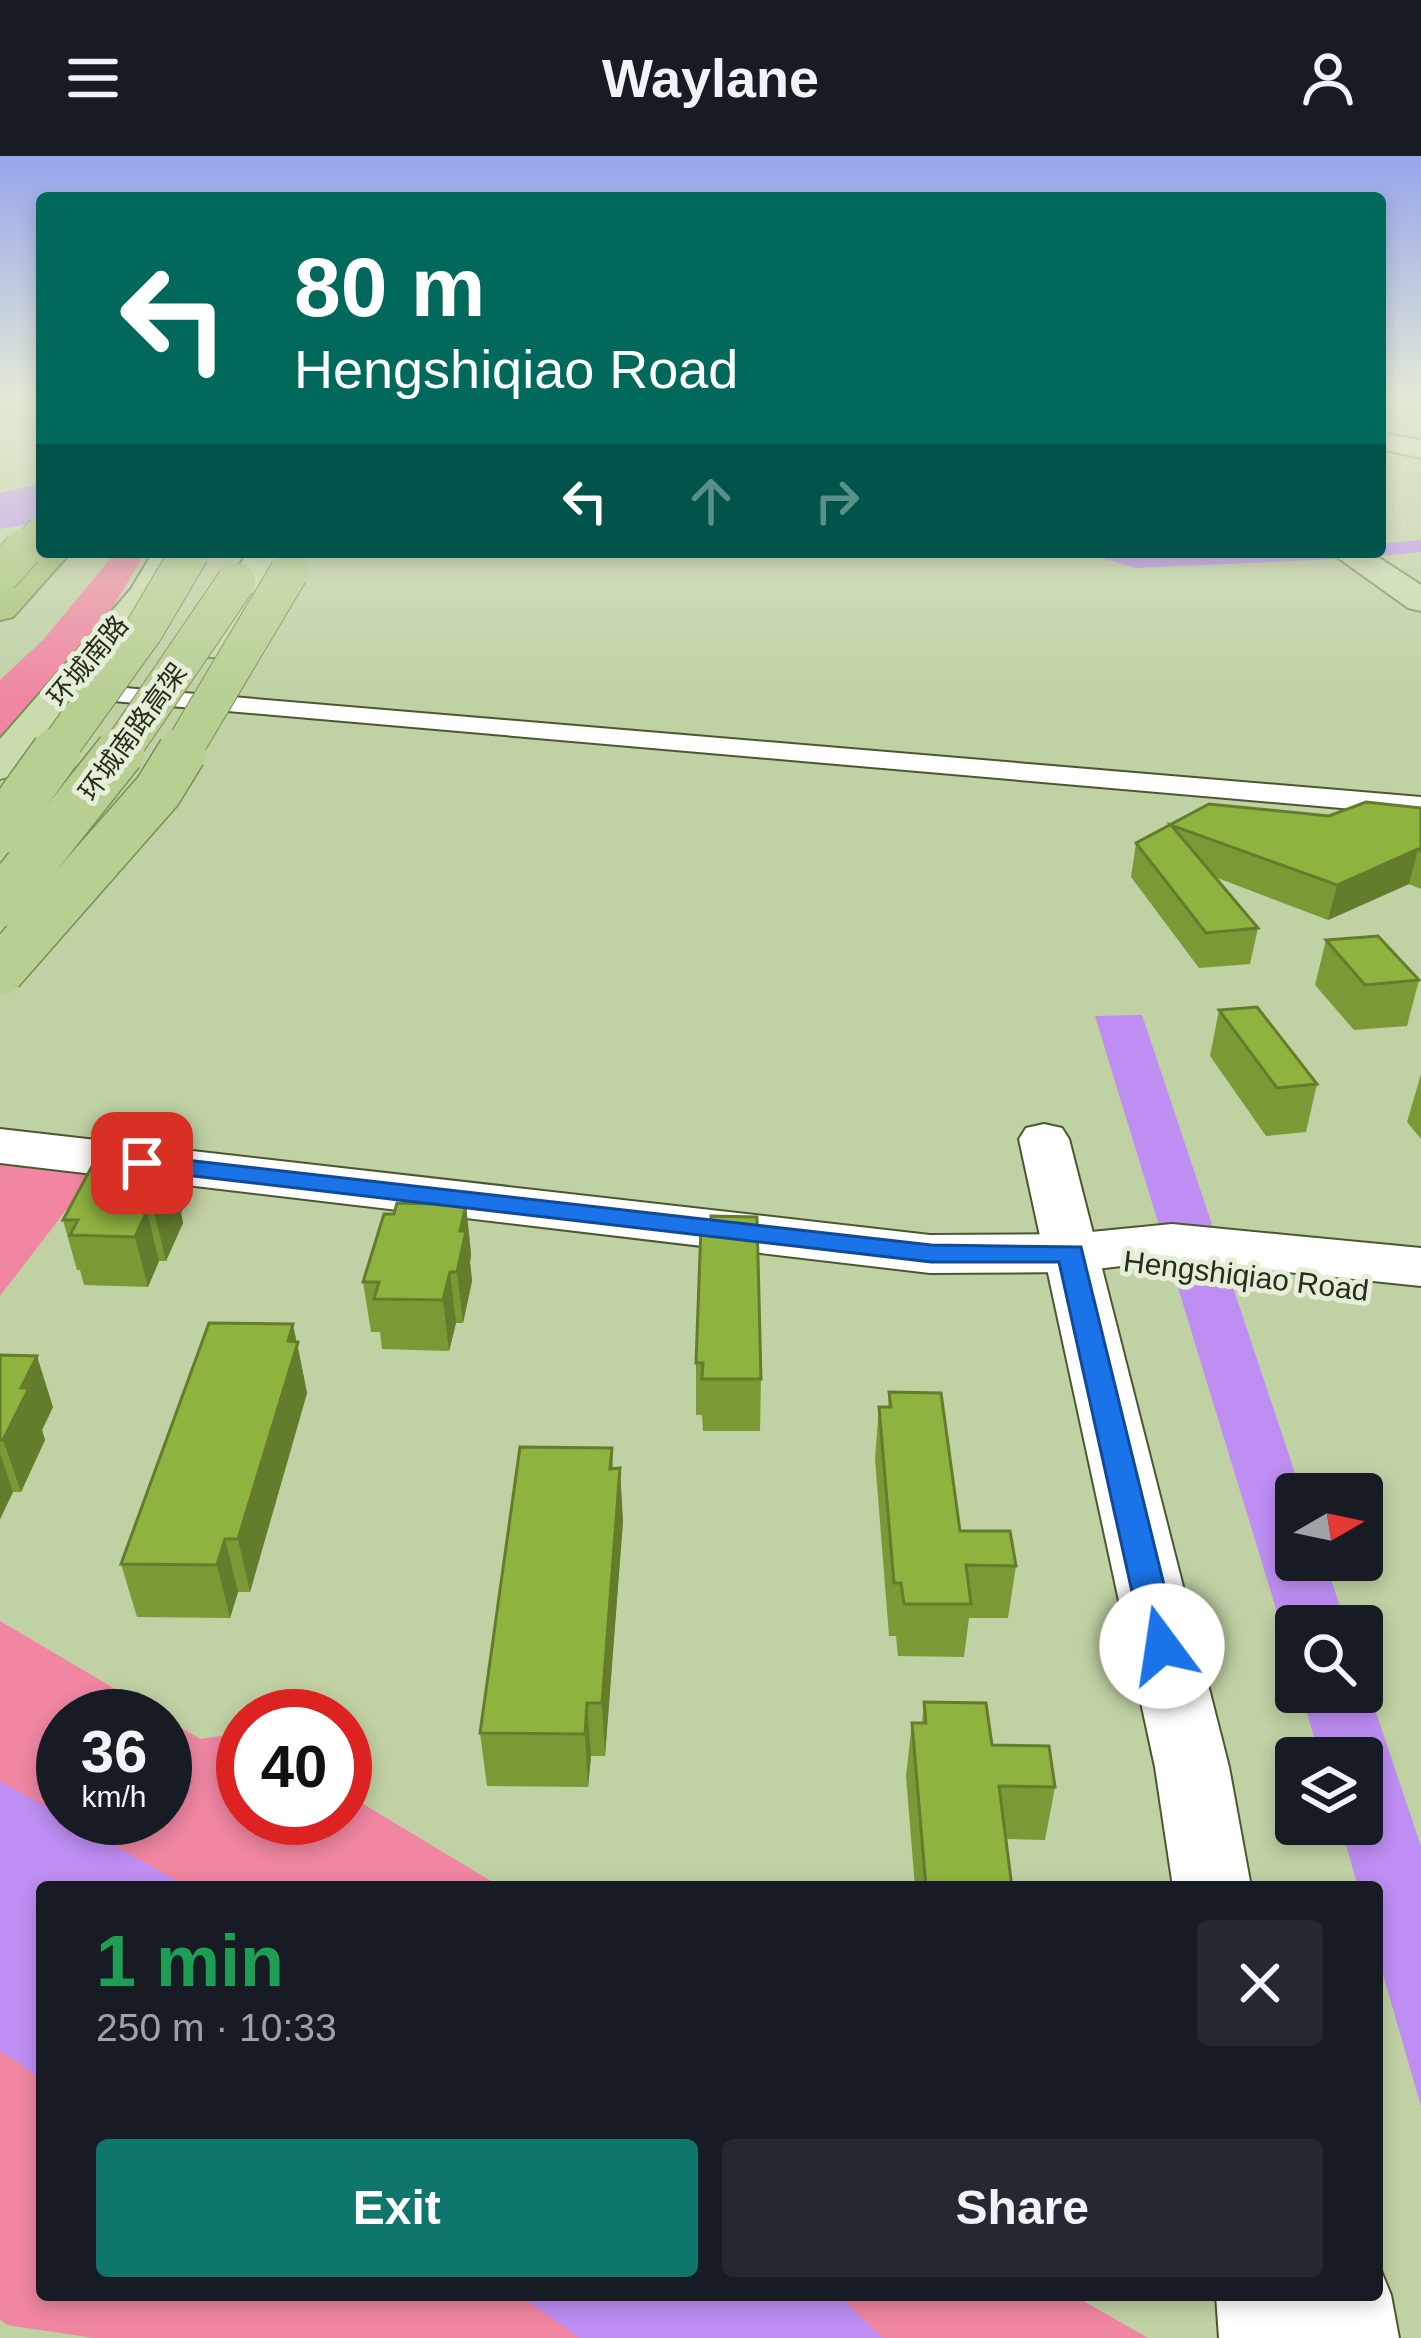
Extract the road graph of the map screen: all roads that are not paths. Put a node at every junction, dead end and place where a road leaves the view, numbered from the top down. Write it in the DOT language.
graph roads {
  1 [pos="36,553"];
  2 [pos="39,558"];
  3 [pos="167,558"];
  4 [pos="186,558"];
  5 [pos="223,558"];
  6 [pos="270,559"];
  7 [pos="1386,562"];
  8 [pos="0,575"];
  9 [pos="1421,600"];
  10 [pos="0,609"];
  11 [pos="63,691"];
  12 [pos="169,700"];
  13 [pos="0,766"];
  14 [pos="1421,806"];
  15 [pos="0,830"];
  16 [pos="0,854"];
  17 [pos="0,902"];
  18 [pos="0,912"];
  19 [pos="0,971"];
  20 [pos="1044,1139"];
  21 [pos="0,1146"];
  22 [pos="1071,1253"];
  23 [pos="1421,1267"];
  24 [pos="1421,1297"];
  25 [pos="1192,1767"];
  26 [pos="1211,1881"];
  27 [pos="1232,1881"];
  28 [pos="1264,2301"];
  29 [pos="1345,2301"];
  30 [pos="1267,2338"];
  31 [pos="1351,2338"];
  1 -- 8 [label="highway, bridge"];
  2 -- 10 [label="highway"];
  3 -- 11 [label="main road, 环城南路"];
  4 -- 15 [label="highway, bridge"];
  5 -- 16 [label="highway, 环城南路高架"];
  6 -- 12 [label="main road"];
  6 -- 17 [label="highway, 环城南路高架, bridge"];
  6 -- 19 [label="highway, bridge"];
  7 -- 9 [label="main road"];
  11 -- 12 [label="street"];
  11 -- 13 [label="main road, 环城南路"];
  12 -- 14 [label="street"];
  12 -- 18 [label="main road"];
  20 -- 22 [label="street"];
  21 -- 22 [label="main road, Hengshiqiao Road"];
  22 -- 23 [label="main road, Hengshiqiao Road"];
  22 -- 24 [label="main road, Hengshiqiao Road"];
  22 -- 25 [label="street"];
  25 -- 26 [label="street"];
  25 -- 27 [label="street"];
  28 -- 30 [label="street"];
  29 -- 31 [label="street"];
}
